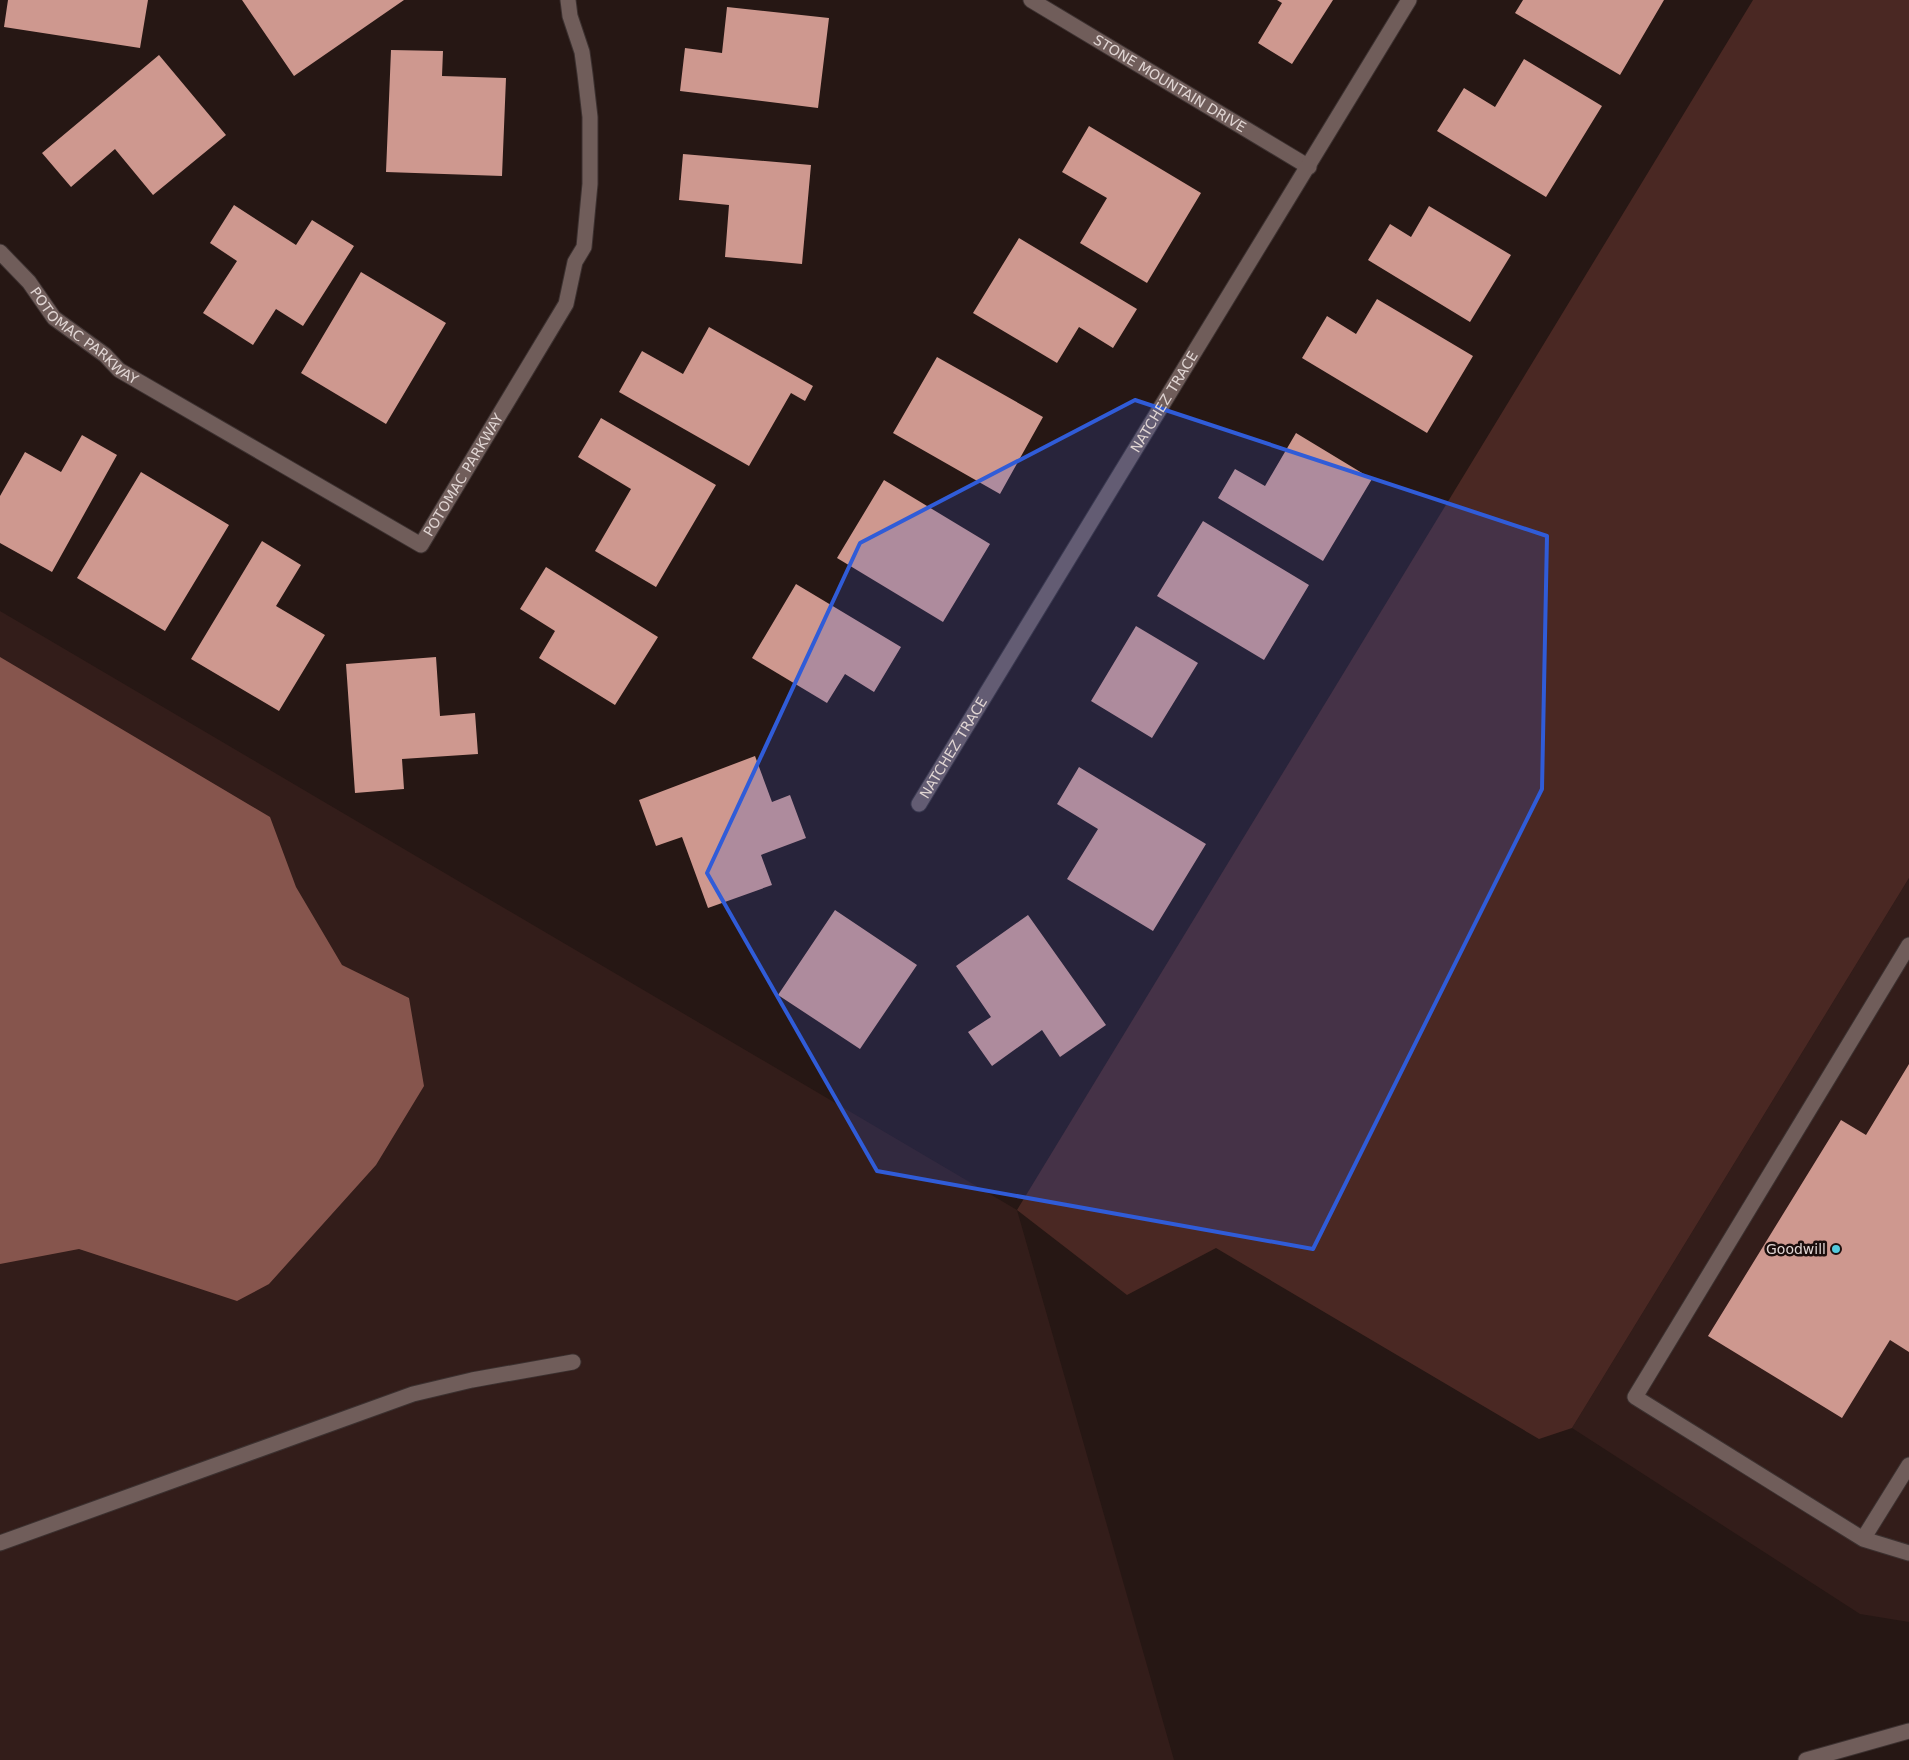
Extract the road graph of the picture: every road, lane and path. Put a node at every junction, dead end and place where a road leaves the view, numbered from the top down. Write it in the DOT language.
graph roads {
  1 [pos="568,0"];
  2 [pos="1031,0"];
  3 [pos="1409,0"];
  4 [pos="1309,167"];
  5 [pos="0,252"];
  6 [pos="919,804"];
  7 [pos="1909,945"];
  8 [pos="573,1362"];
  9 [pos="1909,1465"];
  10 [pos="1863,1539"];
  11 [pos="0,1543"];
  12 [pos="1909,1553"];
  13 [pos="1909,1731"];
  14 [pos="1806,1760"];
  1 -- 5 [label="street, POTOMAC PARKWAY"];
  2 -- 4 [label="street, STONE MOUNTAIN DRIVE"];
  3 -- 4 [label="street, NATCHEZ TRACE"];
  4 -- 6 [label="street, NATCHEZ TRACE"];
  7 -- 10 [label="street"];
  8 -- 11 [label="street"];
  9 -- 10 [label="street"];
  10 -- 12 [label="street"];
  13 -- 14 [label="street"];
}
